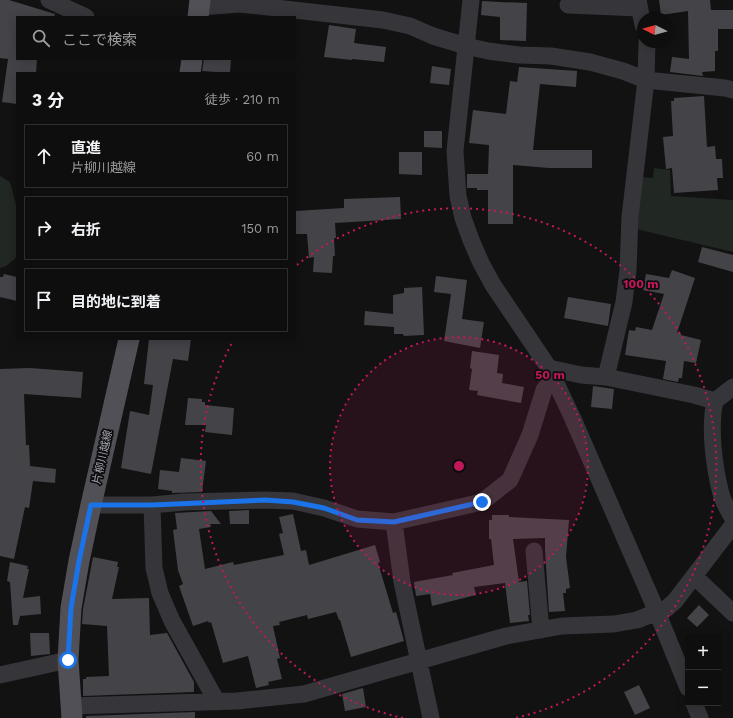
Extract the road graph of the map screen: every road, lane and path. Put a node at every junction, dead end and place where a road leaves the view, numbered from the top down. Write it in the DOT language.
graph roads {
  1 [pos="48,0"];
  2 [pos="471,0"];
  3 [pos="240,2"];
  4 [pos="638,4"];
  5 [pos="568,5"];
  6 [pos="199,8"];
  7 [pos="84,16"];
  8 [pos="466,46"];
  9 [pos="647,48"];
  10 [pos="192,60"];
  11 [pos="190,72"];
  12 [pos="646,80"];
  13 [pos="733,90"];
  14 [pos="129,340"];
  15 [pos="551,372"];
  16 [pos="606,378"];
  17 [pos="733,387"];
  18 [pos="715,401"];
  19 [pos="91,505"];
  20 [pos="152,505"];
  21 [pos="733,519"];
  22 [pos="394,522"];
  23 [pos="733,525"];
  24 [pos="534,551"];
  25 [pos="694,576"];
  26 [pos="657,612"];
  27 [pos="733,613"];
  28 [pos="541,630"];
  29 [pos="68,660"];
  30 [pos="418,662"];
  31 [pos="0,675"];
  32 [pos="685,681"];
  33 [pos="217,702"];
  34 [pos="695,706"];
  35 [pos="71,712"];
  36 [pos="431,718"];
  37 [pos="700,718"];
  1 -- 7 [label="street"];
  2 -- 8 [label="street"];
  3 -- 6 [label="street"];
  3 -- 8 [label="street"];
  4 -- 5 [label="street"];
  8 -- 12 [label="street"];
  8 -- 15 [label="street"];
  9 -- 12 [label="street"];
  10 -- 11 [label="main road"];
  12 -- 13 [label="street"];
  12 -- 16 [label="street"];
  14 -- 19 [label="main road, 片柳川越線"];
  15 -- 16 [label="street"];
  15 -- 22 [label="street"];
  15 -- 26 [label="street"];
  16 -- 18 [label="street"];
  17 -- 18 [label="street"];
  18 -- 21 [label="street"];
  19 -- 20 [label="street"];
  19 -- 29 [label="main road, 片柳川越線"];
  20 -- 22 [label="street"];
  20 -- 33 [label="street"];
  22 -- 30 [label="street"];
  23 -- 25 [label="street"];
  24 -- 28 [label="street"];
  25 -- 26 [label="street"];
  25 -- 27 [label="street"];
  26 -- 28 [label="street"];
  26 -- 32 [label="street"];
  28 -- 30 [label="street"];
  29 -- 31 [label="street"];
  29 -- 35 [label="main road, 片柳川越線"];
  30 -- 33 [label="street"];
  30 -- 36 [label="street"];
  33 -- 35 [label="street"];
  34 -- 37 [label="street"];
}
